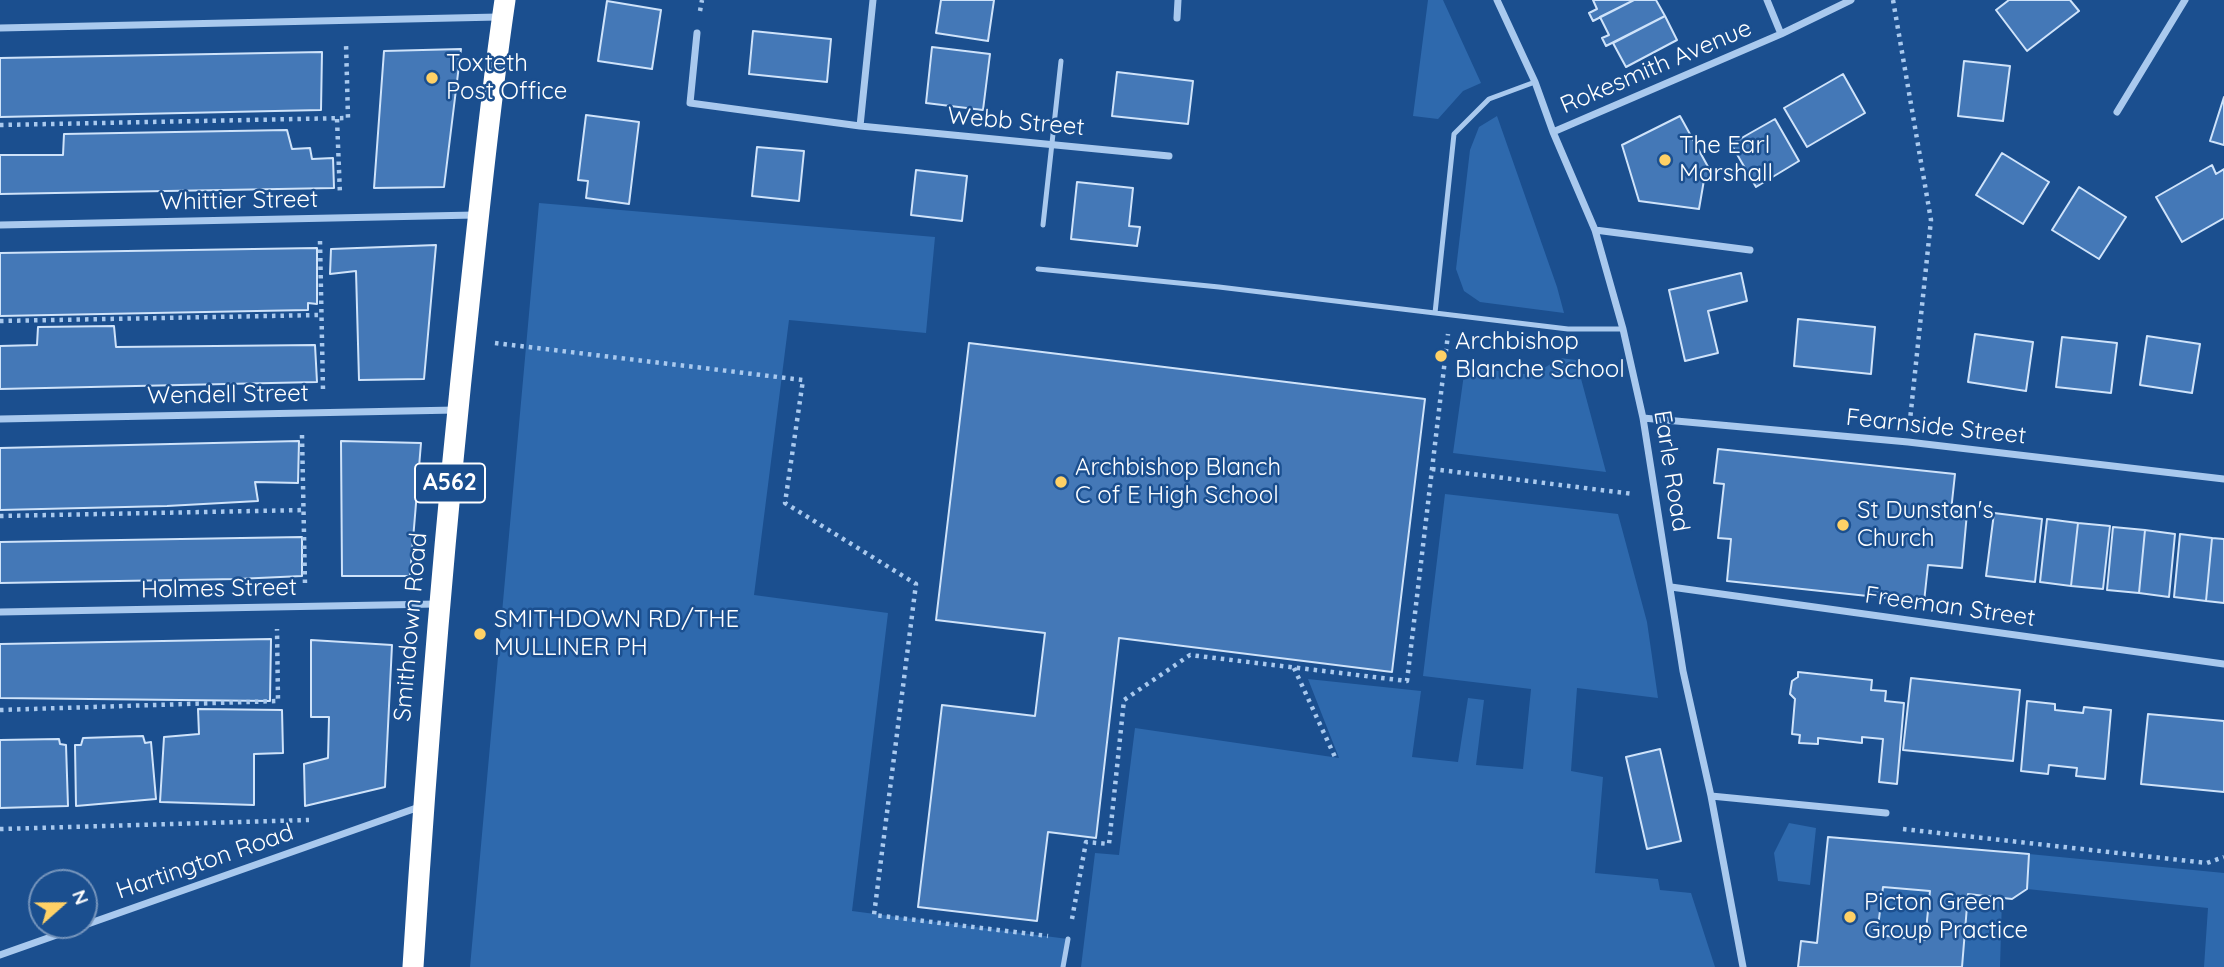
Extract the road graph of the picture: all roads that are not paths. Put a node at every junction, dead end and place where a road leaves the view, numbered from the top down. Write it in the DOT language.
graph roads {
  1 [pos="873,0"];
  2 [pos="1178,0"];
  3 [pos="1497,0"];
  4 [pos="1767,0"];
  5 [pos="1851,0"];
  6 [pos="2185,0"];
  7 [pos="504,8"];
  8 [pos="1177,18"];
  9 [pos="0,28"];
  10 [pos="697,33"];
  11 [pos="1781,34"];
  12 [pos="1061,61"];
  13 [pos="1535,82"];
  14 [pos="2117,112"];
  15 [pos="860,127"];
  16 [pos="1552,132"];
  17 [pos="1052,145"];
  18 [pos="1169,156"];
  19 [pos="478,215"];
  20 [pos="0,225"];
  21 [pos="1043,225"];
  22 [pos="1595,230"];
  23 [pos="1750,250"];
  24 [pos="1038,270"];
  25 [pos="1436,313"];
  26 [pos="1623,329"];
  27 [pos="457,410"];
  28 [pos="1643,418"];
  29 [pos="0,419"];
  30 [pos="2224,478"];
  31 [pos="1671,587"];
  32 [pos="439,604"];
  33 [pos="0,612"];
  34 [pos="2224,664"];
  35 [pos="1711,796"];
  36 [pos="423,806"];
  37 [pos="1886,813"];
  38 [pos="1068,939"];
  39 [pos="0,955"];
  40 [pos="413,967"];
  41 [pos="1063,967"];
  42 [pos="1743,967"];
  1 -- 15 [label="street"];
  2 -- 8 [label="street"];
  3 -- 13 [label="street, Earle Road"];
  4 -- 11 [label="street"];
  5 -- 11 [label="street, Rokesmith Avenue"];
  6 -- 14 [label="street"];
  7 -- 9 [label="street"];
  7 -- 19 [label="highway, Smithdown Road / A562"];
  10 -- 15 [label="street, Webb Street"];
  11 -- 16 [label="street, Rokesmith Avenue"];
  12 -- 17 [label="lane"];
  13 -- 16 [label="street, Earle Road"];
  13 -- 25 [label="lane"];
  15 -- 17 [label="street, Webb Street"];
  16 -- 22 [label="street, Earle Road"];
  17 -- 18 [label="street, Webb Street"];
  17 -- 21 [label="lane"];
  19 -- 20 [label="street, Whittier Street"];
  19 -- 27 [label="highway, Smithdown Road / A562"];
  22 -- 23 [label="street"];
  22 -- 26 [label="street, Earle Road"];
  24 -- 25 [label="lane"];
  25 -- 26 [label="lane"];
  26 -- 28 [label="street, Earle Road"];
  27 -- 29 [label="street, Wendell Street"];
  27 -- 32 [label="highway, Smithdown Road / A562"];
  28 -- 30 [label="street, Fearnside Street"];
  28 -- 31 [label="street, Earle Road"];
  31 -- 34 [label="street, Freeman Street"];
  31 -- 35 [label="street, Earle Road"];
  32 -- 33 [label="street, Holmes Street"];
  32 -- 36 [label="highway, Smithdown Road / A562"];
  35 -- 37 [label="street"];
  35 -- 42 [label="street, Earle Road"];
  36 -- 39 [label="street, Hartington Road"];
  36 -- 40 [label="highway, Smithdown Road / A562"];
  38 -- 41 [label="lane"];
}
